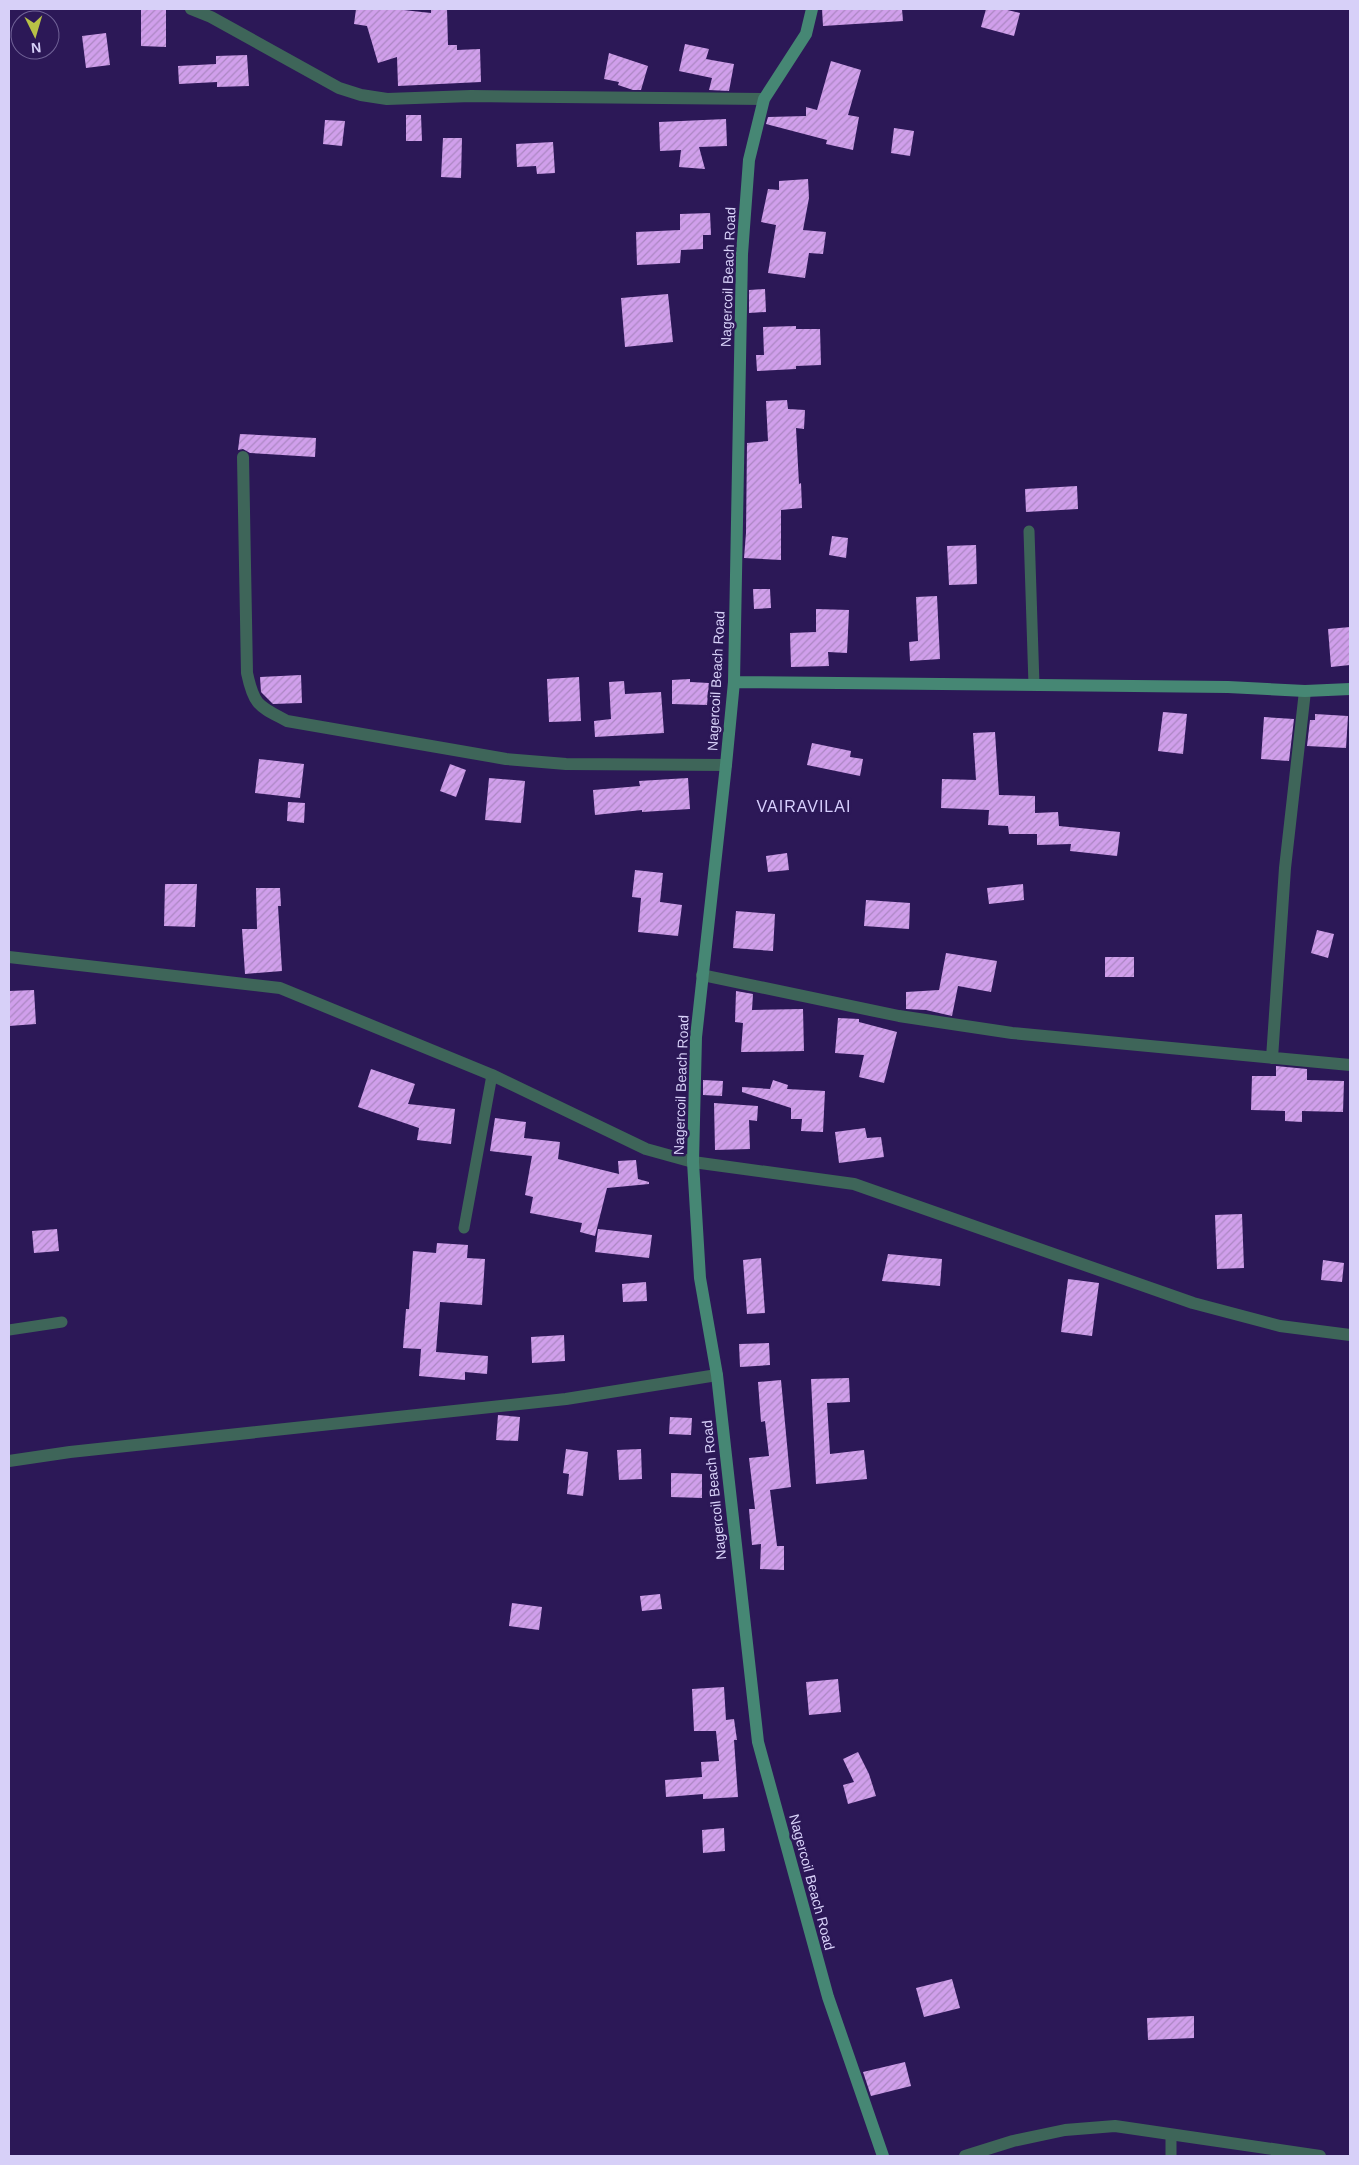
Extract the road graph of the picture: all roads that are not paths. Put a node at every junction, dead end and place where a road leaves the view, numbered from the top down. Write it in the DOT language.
graph roads {
  1 [pos="191,9"];
  2 [pos="812,9"];
  3 [pos="764,99"];
  4 [pos="243,457"];
  5 [pos="1029,531"];
  6 [pos="734,682"];
  7 [pos="1034,684"];
  8 [pos="1350,689"];
  9 [pos="1305,691"];
  10 [pos="726,765"];
  11 [pos="9,957"];
  12 [pos="702,975"];
  13 [pos="1272,1058"];
  14 [pos="1350,1065"];
  15 [pos="492,1075"];
  16 [pos="693,1162"];
  17 [pos="464,1228"];
  18 [pos="62,1322"];
  19 [pos="9,1330"];
  20 [pos="1350,1335"];
  21 [pos="717,1374"];
  22 [pos="9,1461"];
  23 [pos="1171,2135"];
  24 [pos="882,2156"];
  25 [pos="965,2156"];
  26 [pos="1171,2156"];
  27 [pos="1320,2156"];
  1 -- 3 [label="street"];
  2 -- 3 [label="main road, Nagercoil Beach Road"];
  3 -- 6 [label="main road, Nagercoil Beach Road"];
  4 -- 10 [label="street"];
  5 -- 7 [label="lane"];
  6 -- 7 [label="main road"];
  6 -- 10 [label="main road, Nagercoil Beach Road"];
  7 -- 9 [label="main road"];
  8 -- 9 [label="main road"];
  9 -- 13 [label="street"];
  10 -- 12 [label="main road, Nagercoil Beach Road"];
  11 -- 15 [label="street"];
  12 -- 13 [label="street"];
  12 -- 16 [label="main road, Nagercoil Beach Road"];
  13 -- 14 [label="street"];
  15 -- 16 [label="street"];
  15 -- 17 [label="lane"];
  16 -- 20 [label="street"];
  16 -- 21 [label="main road, Nagercoil Beach Road"];
  18 -- 19 [label="lane"];
  21 -- 22 [label="street"];
  21 -- 24 [label="main road, Nagercoil Beach Road"];
  23 -- 25 [label="street"];
  23 -- 26 [label="lane"];
  23 -- 27 [label="street"];
}
